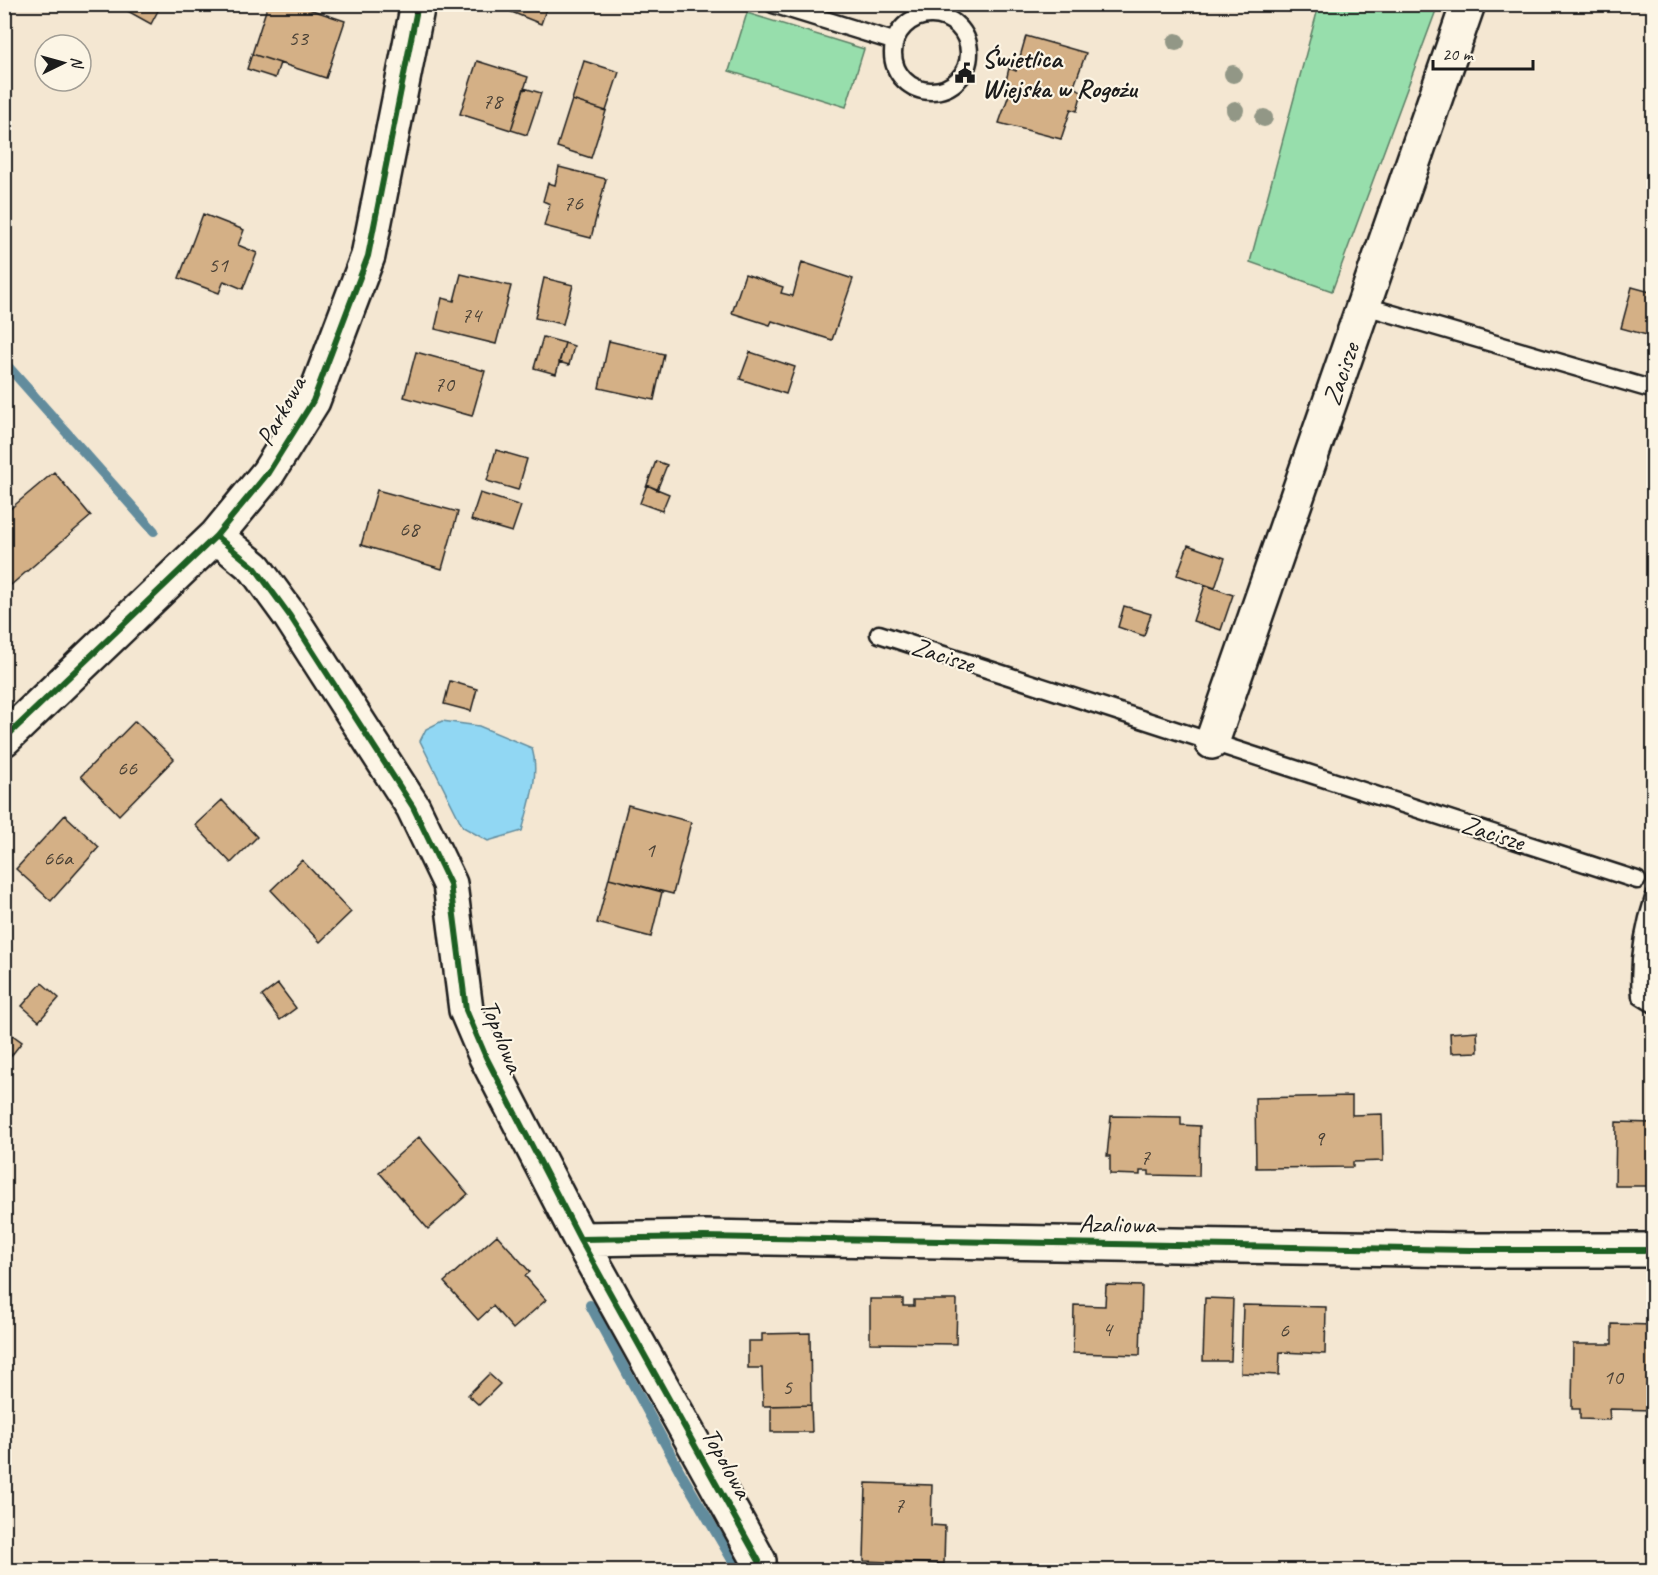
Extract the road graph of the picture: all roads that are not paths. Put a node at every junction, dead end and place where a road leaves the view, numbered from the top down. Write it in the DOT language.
graph roads {
  1 [pos="418,4"];
  2 [pos="773,4"];
  3 [pos="1468,4"];
  4 [pos="893,41"];
  5 [pos="1365,306"];
  6 [pos="1653,390"];
  7 [pos="216,536"];
  8 [pos="879,634"];
  9 [pos="4,739"];
  10 [pos="1212,742"];
  11 [pos="1637,880"];
  12 [pos="1653,898"];
  13 [pos="1653,1004"];
  14 [pos="580,1239"];
  15 [pos="1653,1250"];
  16 [pos="759,1561"];
  1 -- 7 [label="street, Parkowa"];
  2 -- 4 [label="lane"];
  3 -- 5 [label="street, Zacisze"];
  4 -- 4 [label="lane"];
  5 -- 6 [label="lane"];
  5 -- 10 [label="street, Zacisze"];
  7 -- 9 [label="street, Parkowa"];
  7 -- 14 [label="street, Topolowa"];
  8 -- 10 [label="lane, Zacisze"];
  10 -- 11 [label="lane, Zacisze"];
  12 -- 13 [label="lane"];
  14 -- 15 [label="street, Azaliowa"];
  14 -- 16 [label="street, Topolowa"];
}
